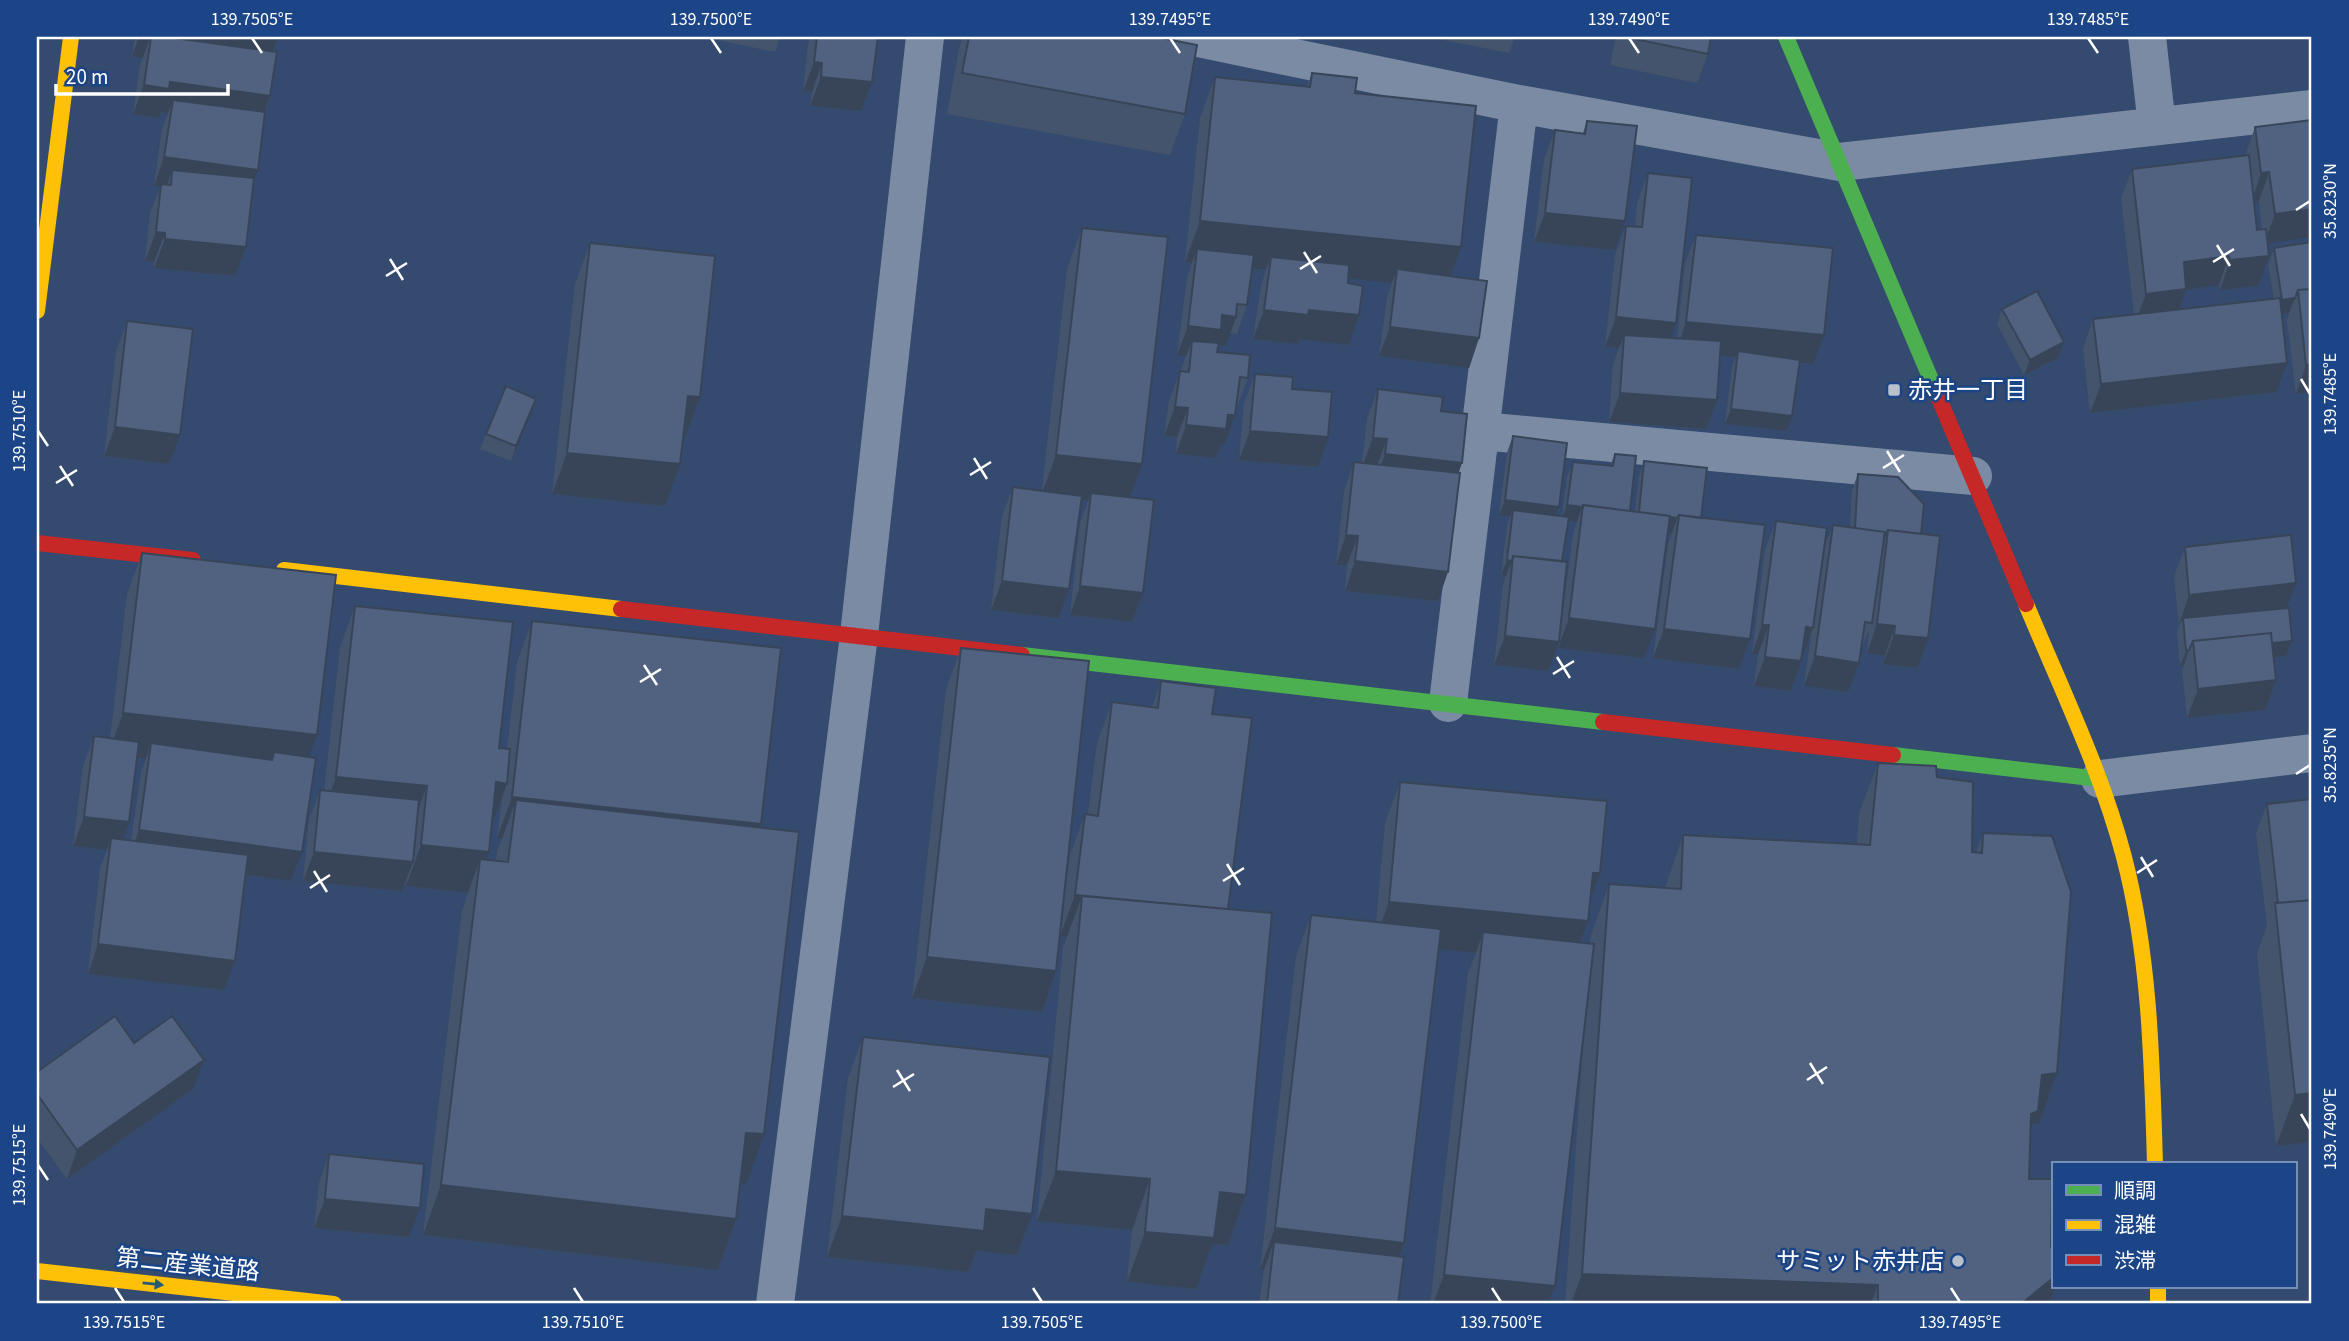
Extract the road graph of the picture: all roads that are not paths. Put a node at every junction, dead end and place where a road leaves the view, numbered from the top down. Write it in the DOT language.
graph roads {
  1 [pos="71,37"];
  2 [pos="925,37"];
  3 [pos="1193,37"];
  4 [pos="1786,37"];
  5 [pos="2147,37"];
  6 [pos="1519,104"];
  7 [pos="2312,109"];
  8 [pos="2157,126"];
  9 [pos="1840,162"];
  10 [pos="37,311"];
  11 [pos="1482,431"];
  12 [pos="1973,476"];
  13 [pos="37,543"];
  14 [pos="215,563"];
  15 [pos="270,569"];
  16 [pos="859,635"];
  17 [pos="1448,703"];
  18 [pos="2312,753"];
  19 [pos="2100,779"];
  20 [pos="2155,1162"];
  21 [pos="37,1271"];
  22 [pos="334,1304"];
  23 [pos="775,1304"];
  1 -- 10 [label="street"];
  2 -- 16 [label="street"];
  3 -- 6 [label="street"];
  4 -- 9 [label="street"];
  5 -- 8 [label="street"];
  6 -- 9 [label="street"];
  6 -- 11 [label="street"];
  7 -- 8 [label="street"];
  8 -- 9 [label="street"];
  9 -- 12 [label="street"];
  11 -- 12 [label="street"];
  11 -- 17 [label="street"];
  12 -- 19 [label="street"];
  13 -- 14 [label="street"];
  15 -- 16 [label="street"];
  16 -- 17 [label="street"];
  16 -- 23 [label="street"];
  17 -- 19 [label="street"];
  18 -- 19 [label="street"];
  19 -- 20 [label="street"];
  21 -- 22 [label="street, 第二産業道路, one-way"];
}
